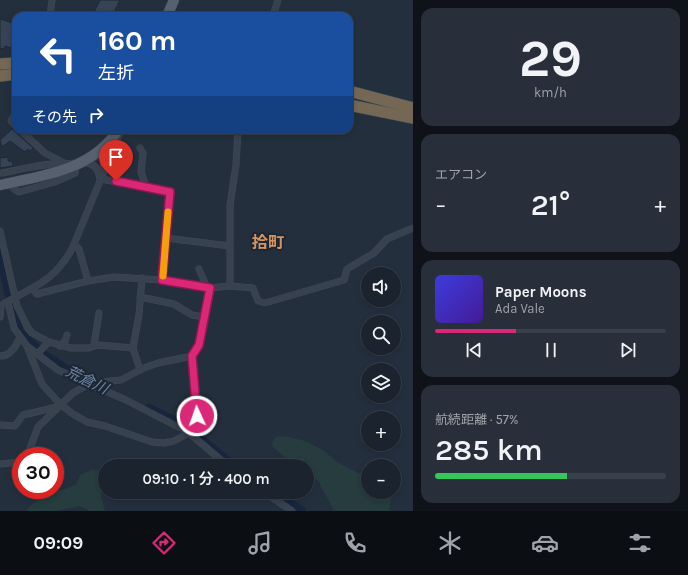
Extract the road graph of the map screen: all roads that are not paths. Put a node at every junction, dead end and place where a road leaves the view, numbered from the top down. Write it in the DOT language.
graph roads {
  1 [pos="52,0"];
  2 [pos="174,0"];
  3 [pos="278,0"];
  4 [pos="50,12"];
  5 [pos="169,12"];
  6 [pos="274,12"];
  7 [pos="12,56"];
  8 [pos="0,57"];
  9 [pos="12,63"];
  10 [pos="0,64"];
  11 [pos="12,70"];
  12 [pos="0,71"];
  13 [pos="12,74"];
  14 [pos="0,76"];
  15 [pos="353,100"];
  16 [pos="353,100"];
  17 [pos="413,110"];
  18 [pos="353,111"];
  19 [pos="398,115"];
  20 [pos="413,118"];
  21 [pos="24,134"];
  22 [pos="115,134"];
  23 [pos="118,134"];
  24 [pos="238,134"];
  25 [pos="104,147"];
  26 [pos="140,148"];
  27 [pos="74,164"];
  28 [pos="2,173"];
  29 [pos="101,178"];
  30 [pos="0,185"];
  31 [pos="146,186"];
  32 [pos="14,189"];
  33 [pos="413,228"];
  34 [pos="0,231"];
  35 [pos="166,238"];
  36 [pos="74,244"];
  37 [pos="230,246"];
  38 [pos="199,269"];
  39 [pos="142,278"];
  40 [pos="162,280"];
  41 [pos="88,281"];
  42 [pos="230,286"];
  43 [pos="208,288"];
  44 [pos="32,289"];
  45 [pos="140,298"];
  46 [pos="6,302"];
  47 [pos="99,313"];
  48 [pos="0,317"];
  49 [pos="204,317"];
  50 [pos="67,335"];
  51 [pos="20,337"];
  52 [pos="49,342"];
  53 [pos="94,345"];
  54 [pos="27,346"];
  55 [pos="60,346"];
  56 [pos="133,348"];
  57 [pos="37,354"];
  58 [pos="0,356"];
  59 [pos="192,356"];
  60 [pos="140,370"];
  61 [pos="89,384"];
  62 [pos="96,387"];
  63 [pos="59,406"];
  64 [pos="0,425"];
  65 [pos="188,432"];
  66 [pos="30,447"];
  67 [pos="220,459"];
  68 [pos="12,463"];
  69 [pos="0,464"];
  70 [pos="274,499"];
  71 [pos="292,511"];
  1 -- 4 [label="street"];
  2 -- 5 [label="main road"];
  3 -- 6 [label="street"];
  7 -- 8 [label="highway"];
  9 -- 10 [label="highway"];
  11 -- 12 [label="highway"];
  13 -- 14 [label="highway"];
  15 -- 17 [label="highway"];
  16 -- 19 [label="highway"];
  18 -- 19 [label="highway"];
  19 -- 20 [label="highway"];
  21 -- 27 [label="street"];
  22 -- 25 [label="main road"];
  23 -- 29 [label="street"];
  24 -- 37 [label="street"];
  25 -- 27 [label="main road"];
  25 -- 29 [label="street"];
  26 -- 31 [label="street"];
  27 -- 28 [label="street"];
  27 -- 29 [label="street"];
  27 -- 30 [label="main road"];
  27 -- 32 [label="street"];
  29 -- 31 [label="street"];
  29 -- 36 [label="street"];
  31 -- 35 [label="street"];
  33 -- 42 [label="street"];
  34 -- 46 [label="street"];
  35 -- 37 [label="street"];
  35 -- 40 [label="street"];
  36 -- 41 [label="street"];
  36 -- 44 [label="street"];
  37 -- 42 [label="street"];
  38 -- 43 [label="street"];
  39 -- 40 [label="street"];
  39 -- 41 [label="street"];
  39 -- 45 [label="street"];
  40 -- 43 [label="street"];
  41 -- 44 [label="street"];
  42 -- 43 [label="street"];
  43 -- 49 [label="street"];
  44 -- 46 [label="street"];
  45 -- 49 [label="street"];
  45 -- 56 [label="street"];
  46 -- 48 [label="street"];
  46 -- 51 [label="street"];
  46 -- 52 [label="street"];
  47 -- 53 [label="street"];
  49 -- 59 [label="street"];
  50 -- 55 [label="street"];
  51 -- 54 [label="street"];
  51 -- 58 [label="street"];
  52 -- 55 [label="street"];
  52 -- 57 [label="street"];
  53 -- 55 [label="street"];
  53 -- 56 [label="street"];
  54 -- 57 [label="street"];
  54 -- 63 [label="street"];
  56 -- 60 [label="street"];
  57 -- 61 [label="street"];
  59 -- 60 [label="street"];
  59 -- 65 [label="street"];
  60 -- 62 [label="street"];
  61 -- 62 [label="street"];
  61 -- 63 [label="street"];
  62 -- 65 [label="street"];
  63 -- 64 [label="street"];
  63 -- 65 [label="street"];
  63 -- 66 [label="street"];
  65 -- 67 [label="street"];
  68 -- 69 [label="street"];
  70 -- 71 [label="street"];
}
